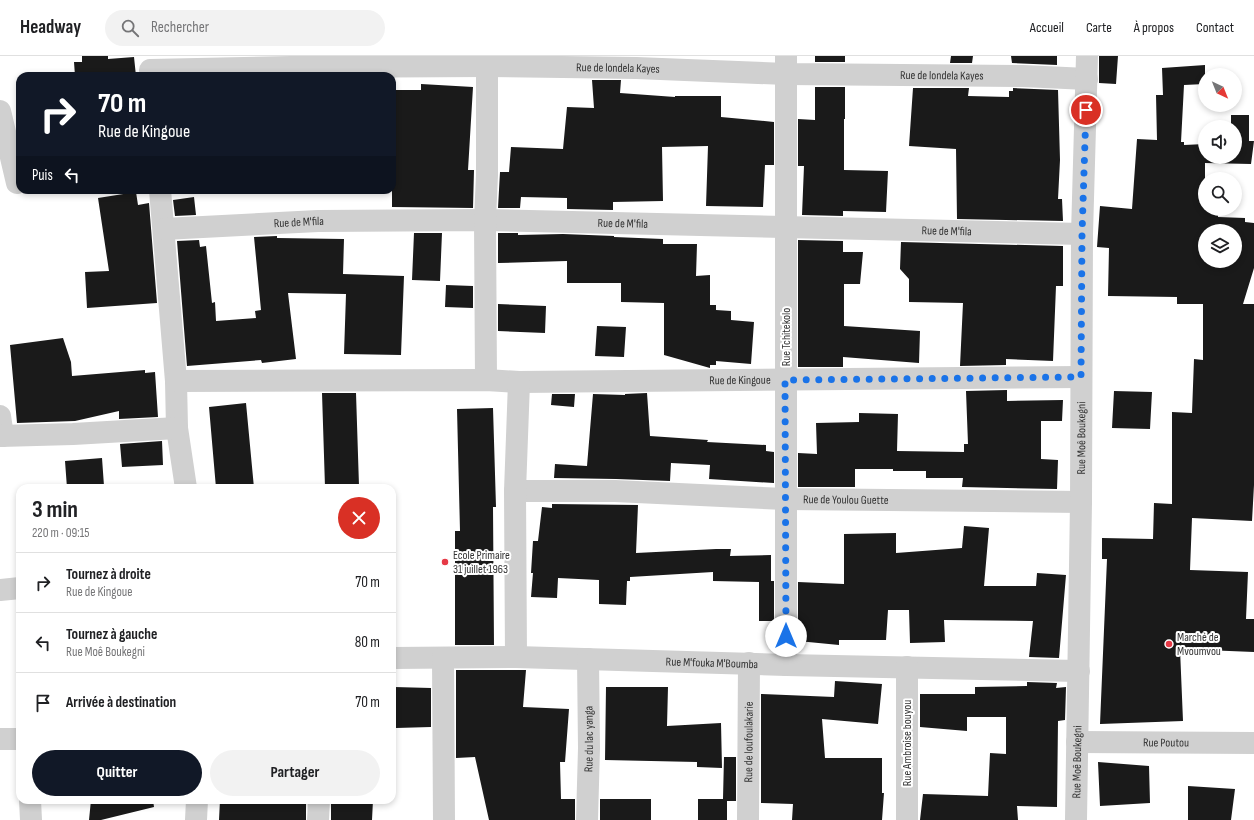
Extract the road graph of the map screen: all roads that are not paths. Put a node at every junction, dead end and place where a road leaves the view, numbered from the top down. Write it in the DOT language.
graph roads {
  1 [pos="1087,56"];
  2 [pos="487,61"];
  3 [pos="786,65"];
  4 [pos="150,67"];
  5 [pos="1087,79"];
  6 [pos="0,111"];
  7 [pos="12,184"];
  8 [pos="160,194"];
  9 [pos="485,220"];
  10 [pos="786,227"];
  11 [pos="164,229"];
  12 [pos="1082,234"];
  13 [pos="1081,377"];
  14 [pos="486,380"];
  15 [pos="785,380"];
  16 [pos="176,381"];
  17 [pos="519,382"];
  18 [pos="177,428"];
  19 [pos="1,429"];
  20 [pos="185,484"];
  21 [pos="516,491"];
  22 [pos="785,499"];
  23 [pos="1081,502"];
  24 [pos="16,588"];
  25 [pos="0,590"];
  26 [pos="516,657"];
  27 [pos="396,658"];
  28 [pos="443,658"];
  29 [pos="588,658"];
  30 [pos="749,663"];
  31 [pos="786,665"];
  32 [pos="907,667"];
  33 [pos="1079,671"];
  34 [pos="16,739"];
  35 [pos="0,740"];
  36 [pos="1077,742"];
  37 [pos="1254,743"];
  38 [pos="30,804"];
  39 [pos="197,804"];
  40 [pos="319,804"];
  41 [pos="31,820"];
  42 [pos="196,820"];
  43 [pos="318,820"];
  44 [pos="444,820"];
  45 [pos="588,820"];
  46 [pos="748,820"];
  47 [pos="907,820"];
  48 [pos="1076,820"];
  1 -- 5 [label="street, Rue Moê Boukegni"];
  2 -- 3 [label="street, Rue de londela Kayes"];
  2 -- 4 [label="street, Rue de londela Kayes"];
  2 -- 9 [label="street"];
  3 -- 5 [label="street, Rue de londela Kayes"];
  3 -- 10 [label="street, Rue Tchitekolo"];
  5 -- 12 [label="street, Rue Moê Boukegni"];
  6 -- 7 [label="street"];
  8 -- 11 [label="street"];
  9 -- 10 [label="street, Rue de M'fila"];
  9 -- 11 [label="street, Rue de M'fila"];
  9 -- 14 [label="street"];
  10 -- 12 [label="street, Rue de M'fila"];
  10 -- 15 [label="street, Rue Tchitekolo"];
  11 -- 16 [label="street"];
  12 -- 13 [label="street, Rue Moê Boukegni"];
  13 -- 15 [label="street, Rue de Kingoue"];
  13 -- 23 [label="street, Rue Moê Boukegni"];
  14 -- 16 [label="street, Rue de Kingoue"];
  14 -- 17 [label="street, Rue de Kingoue"];
  15 -- 17 [label="street, Rue de Kingoue"];
  15 -- 22 [label="street, Rue Tchitekolo"];
  16 -- 18 [label="street"];
  17 -- 21 [label="street"];
  18 -- 19 [label="street"];
  18 -- 20 [label="street"];
  21 -- 22 [label="street, Rue de Youlou Guette"];
  21 -- 26 [label="street"];
  22 -- 23 [label="street, Rue de Youlou Guette"];
  22 -- 31 [label="street, Rue Tchitekolo"];
  23 -- 33 [label="street, Rue Moê Boukegni"];
  24 -- 25 [label="street"];
  26 -- 28 [label="street, Rue M'fouka M'Boumba"];
  26 -- 29 [label="street, Rue M'fouka M'Boumba"];
  27 -- 28 [label="street, Rue M'fouka M'Boumba"];
  28 -- 44 [label="street"];
  29 -- 30 [label="street, Rue M'fouka M'Boumba"];
  29 -- 45 [label="street, Rue du lac yanga"];
  30 -- 31 [label="street, Rue M'fouka M'Boumba"];
  30 -- 46 [label="street, Rue de loufoulakarie"];
  31 -- 32 [label="street, Rue M'fouka M'Boumba"];
  32 -- 33 [label="street, Rue M'fouka M'Boumba"];
  32 -- 47 [label="street, Rue Ambroise bouyou"];
  33 -- 36 [label="street, Rue Moê Boukegni"];
  34 -- 35 [label="street"];
  36 -- 37 [label="street, Rue Poutou"];
  36 -- 48 [label="street, Rue Moê Boukegni"];
  38 -- 41 [label="street"];
  39 -- 42 [label="street"];
  40 -- 43 [label="street"];
}
